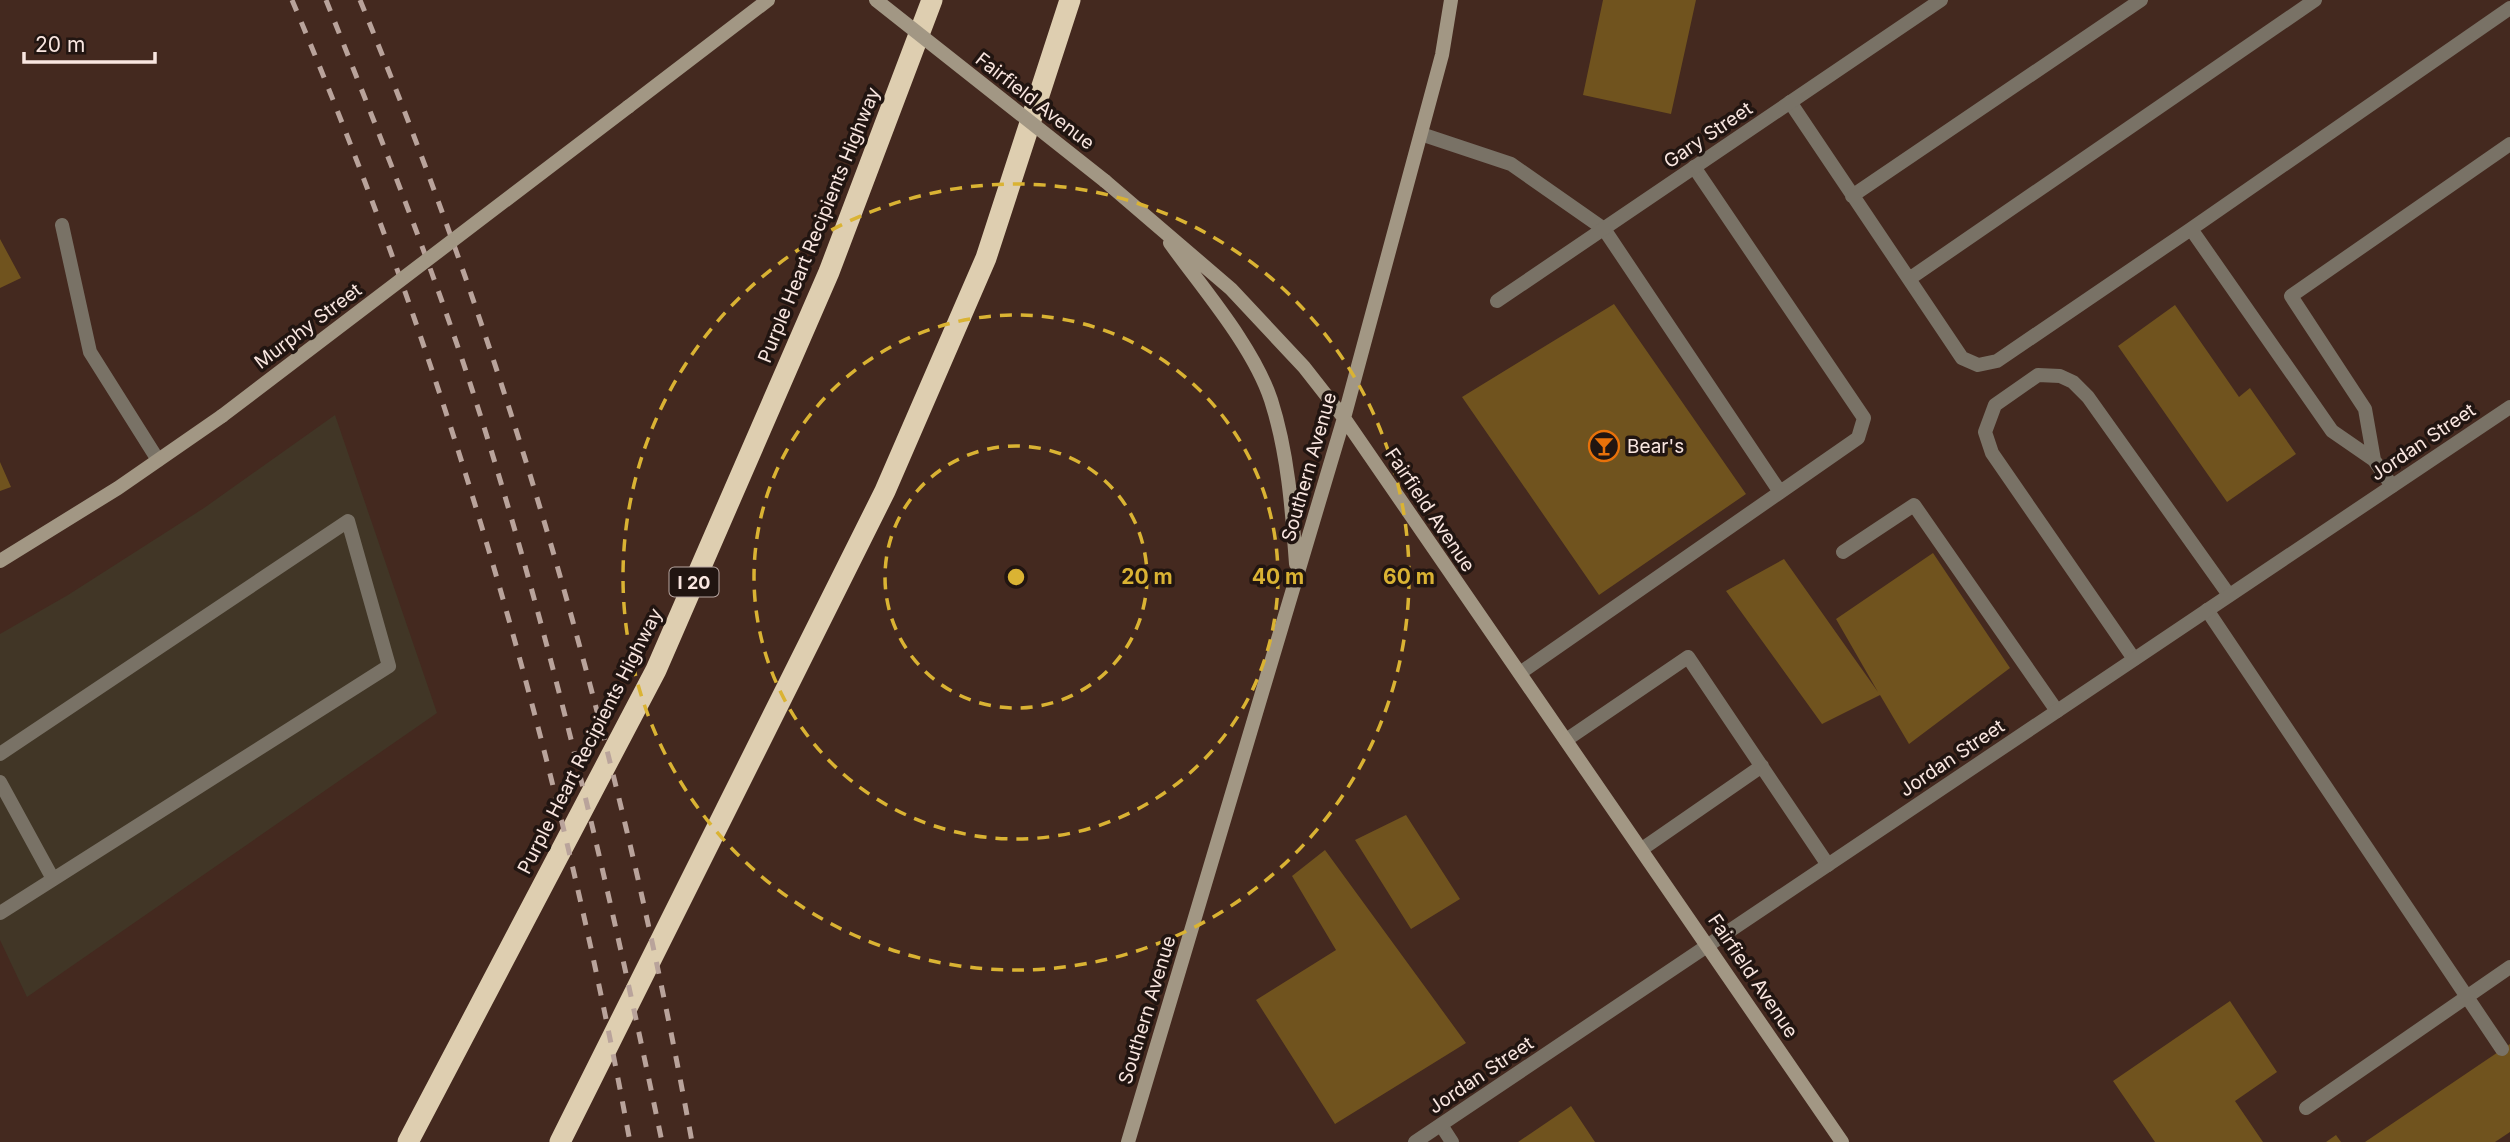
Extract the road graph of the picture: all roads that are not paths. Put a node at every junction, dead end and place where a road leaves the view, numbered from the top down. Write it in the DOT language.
graph roads {
  1 [pos="768,0"];
  2 [pos="876,0"];
  3 [pos="932,0"];
  4 [pos="1070,0"];
  5 [pos="1451,0"];
  6 [pos="1941,0"];
  7 [pos="2141,0"];
  8 [pos="2315,0"];
  9 [pos="2510,8"];
  10 [pos="1790,102"];
  11 [pos="1421,134"];
  12 [pos="2510,144"];
  13 [pos="1694,167"];
  14 [pos="1852,196"];
  15 [pos="62,225"];
  16 [pos="1156,225"];
  17 [pos="1604,229"];
  18 [pos="2191,229"];
  19 [pos="1909,279"];
  20 [pos="1497,301"];
  21 [pos="2510,407"];
  22 [pos="1344,418"];
  23 [pos="158,460"];
  24 [pos="2374,460"];
  25 [pos="2392,486"];
  26 [pos="1780,492"];
  27 [pos="1843,552"];
  28 [pos="0,561"];
  29 [pos="1297,574"];
  30 [pos="2230,595"];
  31 [pos="2207,610"];
  32 [pos="2134,659"];
  33 [pos="1520,673"];
  34 [pos="2057,711"];
  35 [pos="1566,740"];
  36 [pos="0,754"];
  37 [pos="1762,766"];
  38 [pos="0,782"];
  39 [pos="1642,849"];
  40 [pos="1828,864"];
  41 [pos="53,880"];
  42 [pos="0,913"];
  43 [pos="1709,945"];
  44 [pos="2510,967"];
  45 [pos="2467,996"];
  46 [pos="2502,1049"];
  47 [pos="2306,1108"];
  48 [pos="423,1114"];
  49 [pos="1441,1125"];
  50 [pos="400,1142"];
  51 [pos="408,1142"];
  52 [pos="562,1142"];
  53 [pos="1128,1142"];
  54 [pos="1415,1142"];
  55 [pos="1452,1142"];
  56 [pos="1842,1142"];
  1 -- 23 [label="street, Murphy Street, bridge"];
  2 -- 16 [label="street, Fairfield Avenue, bridge"];
  3 -- 48 [label="highway, Purple Heart Recipients Highway / I 20"];
  4 -- 52 [label="highway"];
  5 -- 11 [label="street, Southern Avenue"];
  6 -- 10 [label="street, Gary Street"];
  7 -- 14 [label="street"];
  8 -- 19 [label="street"];
  9 -- 18 [label="street"];
  10 -- 13 [label="street, Gary Street"];
  10 -- 14 [label="street"];
  11 -- 17 [label="street"];
  11 -- 22 [label="street, Southern Avenue"];
  12 -- 24 [label="street"];
  13 -- 17 [label="street, Gary Street"];
  13 -- 26 [label="street"];
  14 -- 19 [label="street"];
  15 -- 23 [label="street"];
  16 -- 22 [label="street, Fairfield Avenue"];
  16 -- 29 [label="street"];
  17 -- 20 [label="street, Gary Street"];
  17 -- 26 [label="street"];
  18 -- 19 [label="street"];
  18 -- 24 [label="street"];
  21 -- 25 [label="street, Jordan Street"];
  22 -- 29 [label="street, Southern Avenue"];
  22 -- 33 [label="street, Fairfield Avenue"];
  23 -- 28 [label="street, Murphy Street"];
  24 -- 25 [label="street"];
  25 -- 30 [label="street, Jordan Street"];
  26 -- 33 [label="street"];
  27 -- 34 [label="street"];
  29 -- 53 [label="street, Southern Avenue"];
  30 -- 31 [label="street, Jordan Street"];
  30 -- 32 [label="street"];
  31 -- 32 [label="street, Jordan Street"];
  31 -- 45 [label="street"];
  32 -- 34 [label="street, Jordan Street"];
  33 -- 35 [label="street, Fairfield Avenue"];
  34 -- 40 [label="street, Jordan Street"];
  35 -- 37 [label="street"];
  35 -- 39 [label="street, Fairfield Avenue"];
  36 -- 41 [label="street"];
  37 -- 39 [label="street"];
  37 -- 40 [label="street"];
  38 -- 41 [label="street"];
  39 -- 43 [label="street, Fairfield Avenue"];
  40 -- 43 [label="street, Jordan Street"];
  41 -- 42 [label="street"];
  43 -- 49 [label="street, Jordan Street"];
  43 -- 56 [label="street, Fairfield Avenue"];
  44 -- 45 [label="street"];
  45 -- 46 [label="street"];
  45 -- 47 [label="street"];
  48 -- 50 [label="highway"];
  48 -- 51 [label="highway, Purple Heart Recipients Highway / I 20"];
  49 -- 54 [label="street, Jordan Street"];
  49 -- 55 [label="street"];
}
